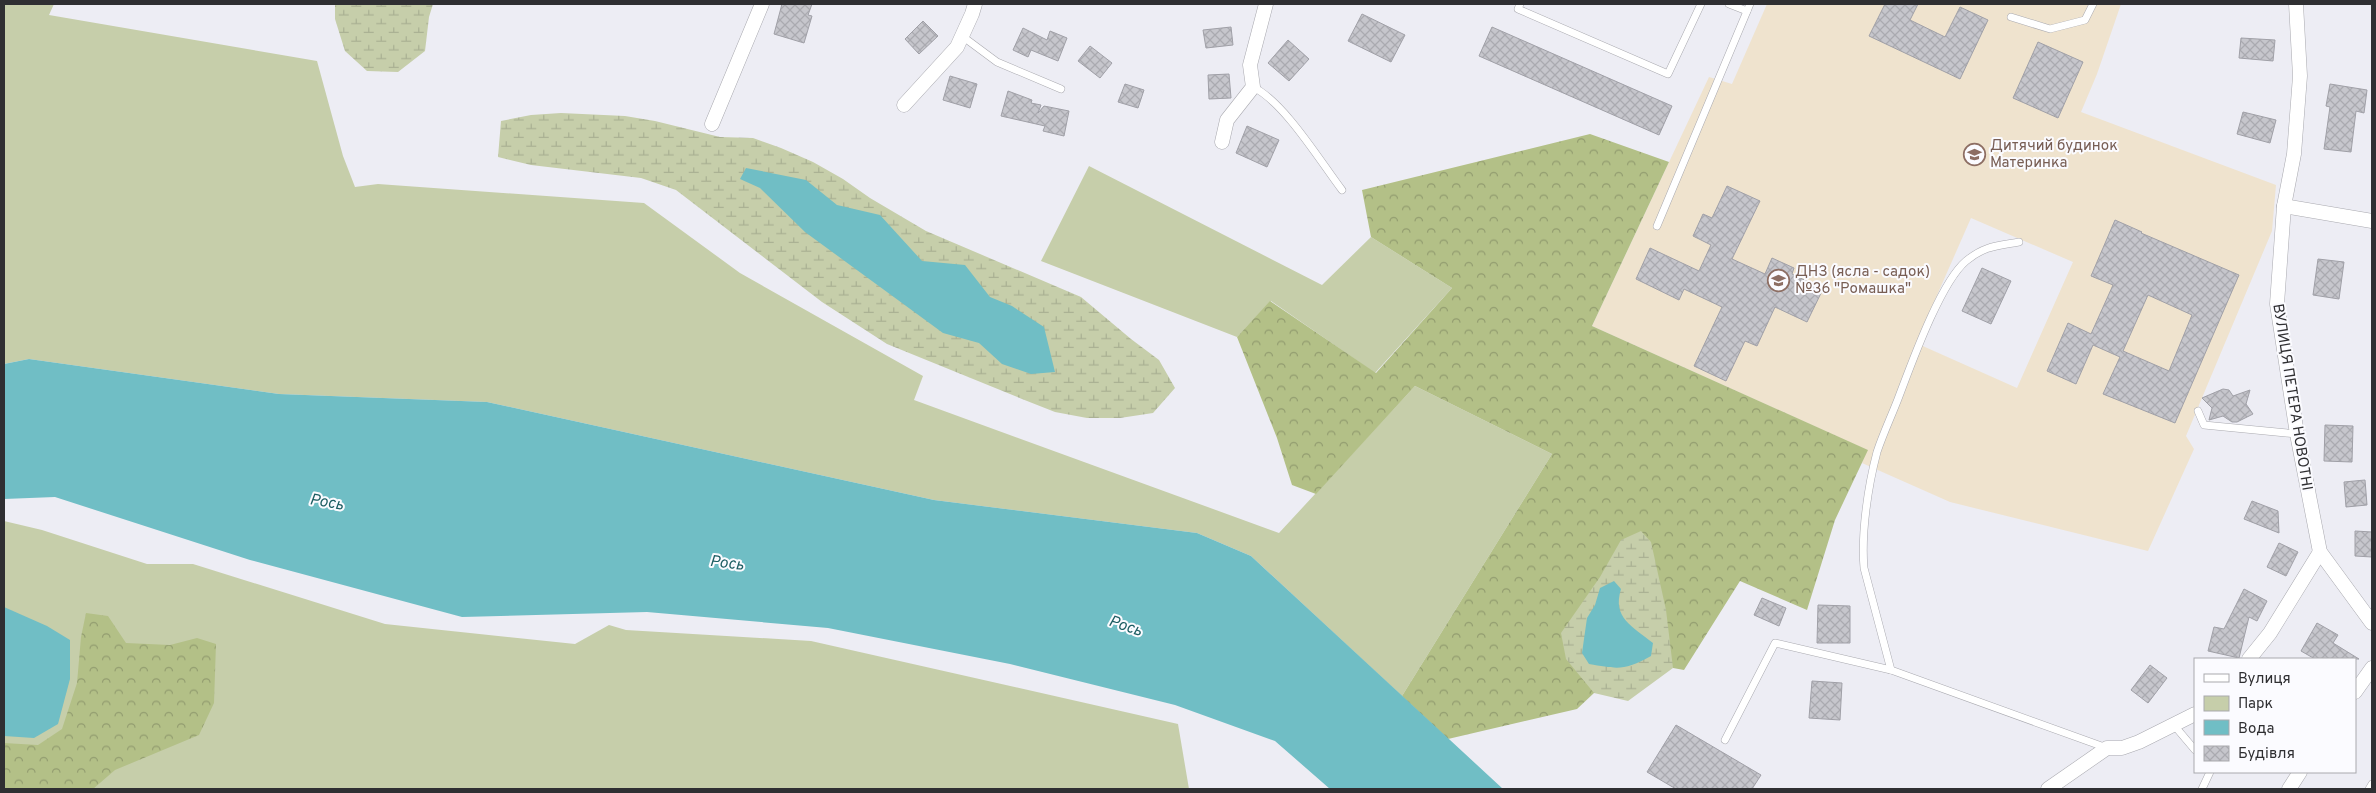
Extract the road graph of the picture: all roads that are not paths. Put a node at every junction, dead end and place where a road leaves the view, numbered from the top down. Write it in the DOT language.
graph roads {
  1 [pos="762,4"];
  2 [pos="975,4"];
  3 [pos="1266,4"];
  4 [pos="1520,4"];
  5 [pos="1701,4"];
  6 [pos="1729,4"];
  7 [pos="2093,4"];
  8 [pos="2296,4"];
  9 [pos="1748,7"];
  10 [pos="2011,17"];
  11 [pos="962,36"];
  12 [pos="1252,88"];
  13 [pos="1061,89"];
  14 [pos="904,105"];
  15 [pos="712,124"];
  16 [pos="1222,142"];
  17 [pos="1342,190"];
  18 [pos="2284,206"];
  19 [pos="2372,221"];
  20 [pos="1657,226"];
  21 [pos="2018,242"];
  22 [pos="2198,411"];
  23 [pos="2297,434"];
  24 [pos="2320,552"];
  25 [pos="2372,623"];
  26 [pos="2250,658"];
  27 [pos="2372,668"];
  28 [pos="1891,670"];
  29 [pos="2356,691"];
  30 [pos="2194,714"];
  31 [pos="2173,724"];
  32 [pos="1725,740"];
  33 [pos="2107,748"];
  34 [pos="2194,749"];
  35 [pos="2210,773"];
  36 [pos="2299,773"];
  37 [pos="2372,784"];
  38 [pos="2048,789"];
  39 [pos="2202,789"];
  40 [pos="2290,789"];
  41 [pos="2369,789"];
  1 -- 15 [label="street"];
  2 -- 11 [label="street"];
  3 -- 12 [label="street"];
  4 -- 5 [label="lane"];
  6 -- 9 [label="lane"];
  7 -- 10 [label="lane"];
  8 -- 18 [label="street, ВУЛИЦЯ ПЕТЕРА НОВОТНІ"];
  9 -- 20 [label="lane"];
  11 -- 13 [label="lane"];
  11 -- 14 [label="street"];
  12 -- 16 [label="street"];
  12 -- 17 [label="lane"];
  18 -- 19 [label="street"];
  18 -- 23 [label="street, ВУЛИЦЯ ПЕТЕРА НОВОТНІ"];
  21 -- 28 [label="lane"];
  22 -- 23 [label="lane"];
  23 -- 24 [label="street, ВУЛИЦЯ ПЕТЕРА НОВОТНІ"];
  24 -- 25 [label="street, ВУЛИЦЯ ПЕТЕРА НОВОТНІ"];
  24 -- 26 [label="street"];
  27 -- 29 [label="street"];
  28 -- 32 [label="lane"];
  28 -- 33 [label="lane"];
  30 -- 31 [label="street"];
  31 -- 33 [label="street"];
  31 -- 34 [label="lane"];
  33 -- 38 [label="street"];
  35 -- 39 [label="lane"];
  36 -- 40 [label="street"];
  37 -- 41 [label="lane"];
}
